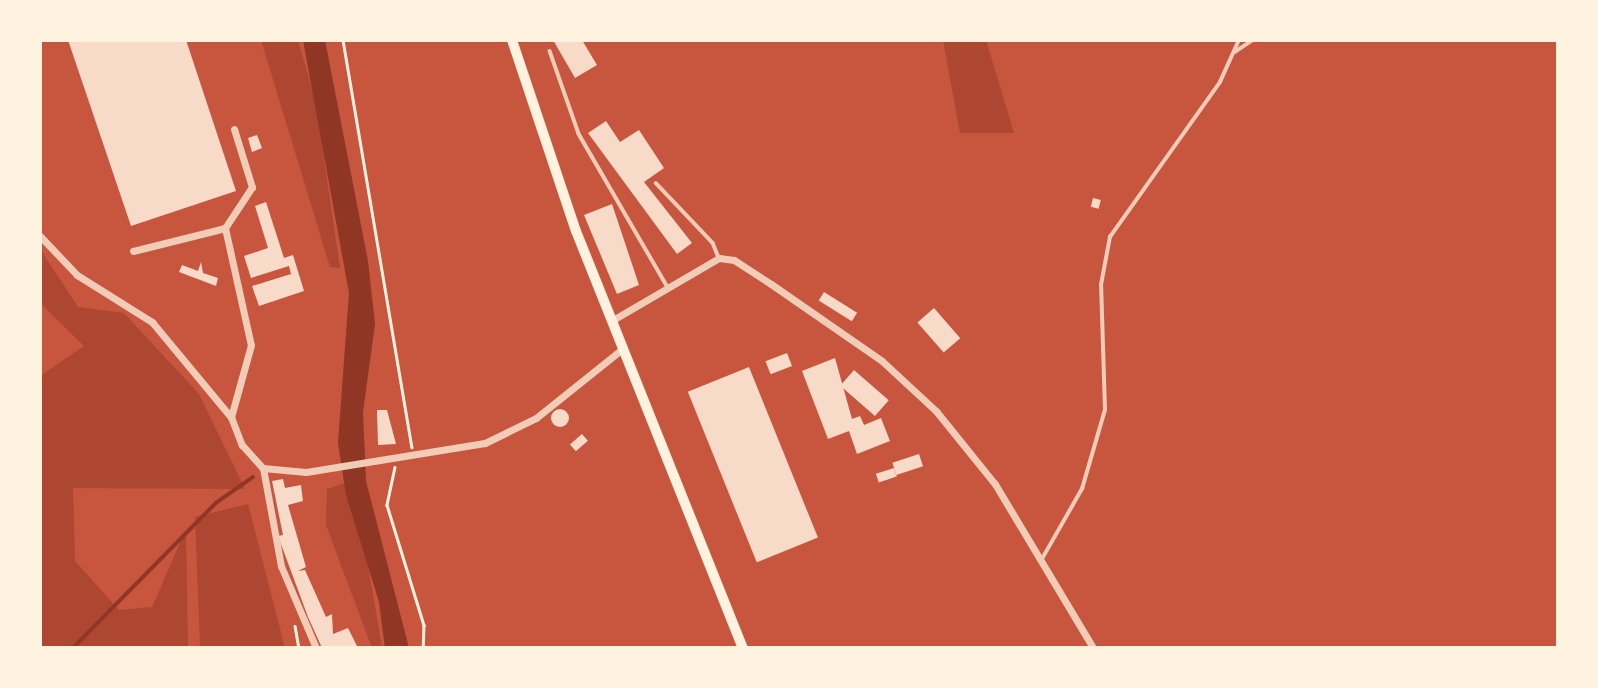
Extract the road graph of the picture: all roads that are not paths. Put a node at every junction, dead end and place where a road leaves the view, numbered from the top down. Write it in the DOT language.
graph roads {
  1 [pos="512,40"];
  2 [pos="1239,40"];
  3 [pos="1253,40"];
  4 [pos="550,51"];
  5 [pos="1233,54"];
  6 [pos="234,129"];
  7 [pos="656,183"];
  8 [pos="225,229"];
  9 [pos="40,236"];
  10 [pos="133,251"];
  11 [pos="719,258"];
  12 [pos="667,287"];
  13 [pos="611,321"];
  14 [pos="622,349"];
  15 [pos="231,417"];
  16 [pos="263,468"];
  17 [pos="1041,561"];
  18 [pos="316,648"];
  19 [pos="743,648"];
  20 [pos="1093,648"];
  1 -- 13 [label="main road"];
  2 -- 5 [label="lane"];
  3 -- 5 [label="lane"];
  4 -- 12 [label="lane"];
  5 -- 17 [label="lane"];
  6 -- 8 [label="street"];
  7 -- 11 [label="lane"];
  8 -- 10 [label="street"];
  8 -- 15 [label="street"];
  9 -- 15 [label="street"];
  11 -- 12 [label="street"];
  11 -- 17 [label="street"];
  12 -- 13 [label="street"];
  13 -- 14 [label="main road"];
  14 -- 16 [label="street"];
  14 -- 19 [label="main road"];
  15 -- 16 [label="street"];
  16 -- 18 [label="street"];
  17 -- 20 [label="street"];
}
